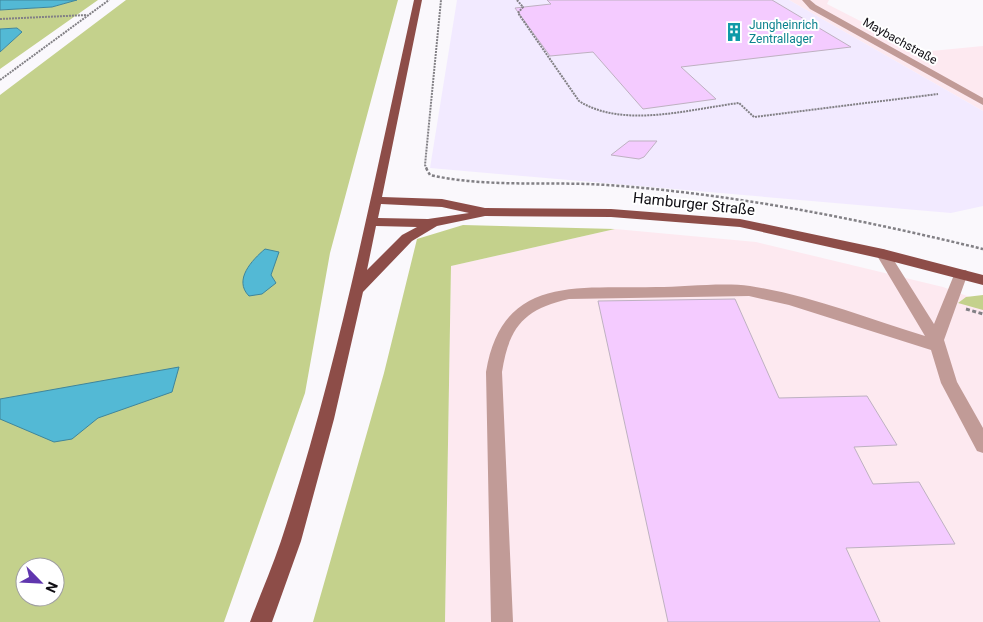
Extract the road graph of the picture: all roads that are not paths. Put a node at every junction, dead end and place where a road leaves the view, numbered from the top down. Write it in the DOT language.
graph roads {
  1 [pos="418,0"];
  2 [pos="806,0"];
  3 [pos="983,102"];
  4 [pos="375,200"];
  5 [pos="485,212"];
  6 [pos="370,222"];
  7 [pos="434,222"];
  8 [pos="883,254"];
  9 [pos="961,273"];
  10 [pos="983,280"];
  11 [pos="356,290"];
  12 [pos="937,343"];
  13 [pos="983,446"];
  14 [pos="261,622"];
  15 [pos="502,622"];
  1 -- 4 [label="main road"];
  2 -- 3 [label="street, Maybachstraße"];
  4 -- 5 [label="main road, Hamburger Straße"];
  4 -- 6 [label="main road"];
  5 -- 7 [label="main road, Hamburger Straße"];
  5 -- 8 [label="main road, Hamburger Straße"];
  6 -- 7 [label="main road, Hamburger Straße"];
  6 -- 11 [label="main road"];
  7 -- 11 [label="main road"];
  8 -- 9 [label="main road, Hamburger Straße"];
  8 -- 12 [label="street"];
  9 -- 10 [label="main road, Hamburger Straße"];
  9 -- 12 [label="street"];
  11 -- 14 [label="main road"];
  12 -- 13 [label="street"];
  12 -- 15 [label="street"];
}
